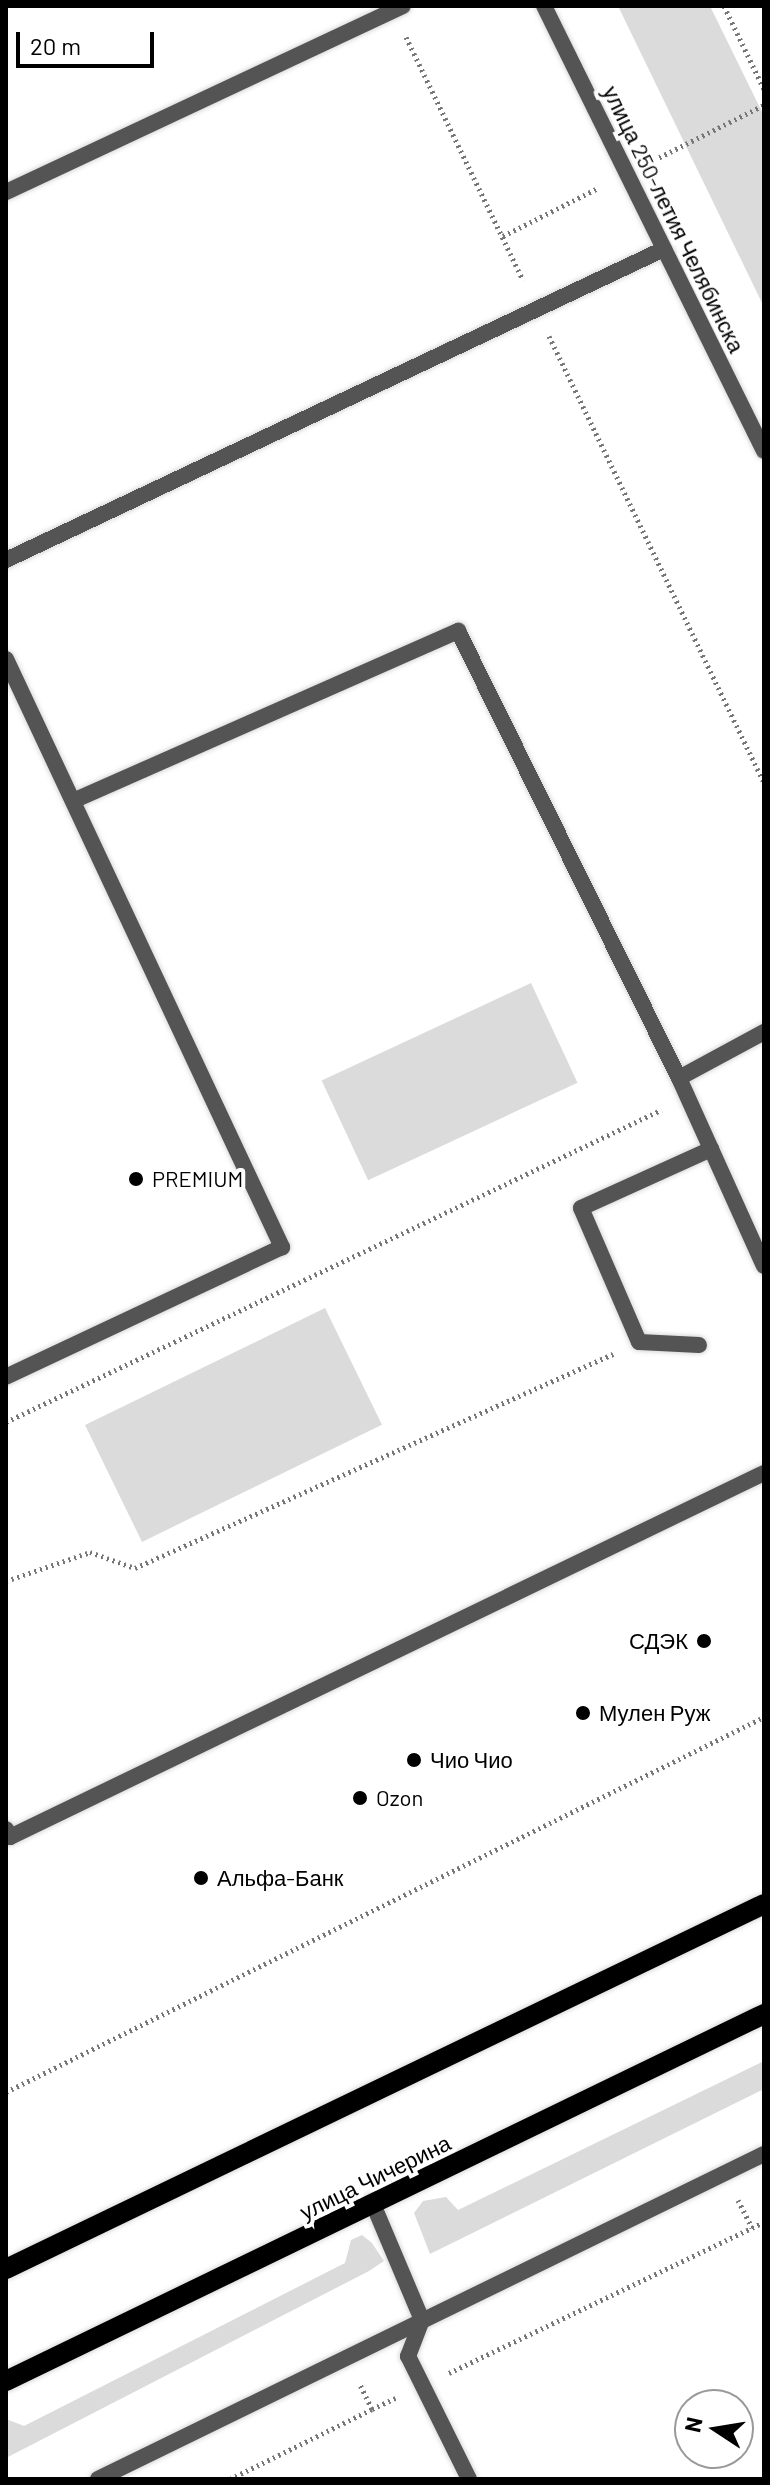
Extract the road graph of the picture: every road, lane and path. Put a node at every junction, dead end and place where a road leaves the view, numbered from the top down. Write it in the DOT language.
graph roads {
  1 [pos="544,6"];
  2 [pos="724,6"];
  3 [pos="398,8"];
  4 [pos="764,89"];
  5 [pos="6,192"];
  6 [pos="664,249"];
  7 [pos="536,310"];
  8 [pos="764,451"];
  9 [pos="6,560"];
  10 [pos="6,659"];
  11 [pos="764,782"];
  12 [pos="75,800"];
  13 [pos="764,1032"];
  14 [pos="679,1078"];
  15 [pos="687,1098"];
  16 [pos="711,1149"];
  17 [pos="764,1266"];
  18 [pos="639,1342"];
  19 [pos="699,1345"];
  20 [pos="6,1377"];
  21 [pos="6,1422"];
  22 [pos="764,1473"];
  23 [pos="6,1581"];
  24 [pos="764,1717"];
  25 [pos="6,1829"];
  26 [pos="764,1904"];
  27 [pos="764,2014"];
  28 [pos="6,2092"];
  29 [pos="764,2154"];
  30 [pos="740,2203"];
  31 [pos="373,2204"];
  32 [pos="764,2222"];
  33 [pos="752,2228"];
  34 [pos="6,2269"];
  35 [pos="422,2320"];
  36 [pos="358,2380"];
  37 [pos="6,2381"];
  38 [pos="422,2385"];
  39 [pos="372,2409"];
  40 [pos="98,2479"];
  41 [pos="230,2479"];
  42 [pos="469,2479"];
  1 -- 6 [label="street, улица 250-летия Челябинска"];
  2 -- 4 [label="path"];
  3 -- 5 [label="street"];
  3 -- 7 [label="path"];
  6 -- 7 [label="street"];
  6 -- 8 [label="street, улица 250-летия Челябинска"];
  7 -- 9 [label="street"];
  7 -- 11 [label="path"];
  10 -- 12 [label="street"];
  12 -- 14 [label="street"];
  12 -- 20 [label="street"];
  13 -- 14 [label="street"];
  14 -- 15 [label="street"];
  15 -- 16 [label="street"];
  15 -- 21 [label="path"];
  16 -- 17 [label="street"];
  16 -- 18 [label="street"];
  18 -- 19 [label="street"];
  18 -- 23 [label="path"];
  22 -- 25 [label="street"];
  24 -- 28 [label="path"];
  26 -- 34 [label="main road"];
  27 -- 31 [label="main road, улица Чичерина"];
  29 -- 35 [label="street"];
  30 -- 33 [label="path"];
  31 -- 35 [label="street"];
  31 -- 37 [label="main road, улица Чичерина"];
  32 -- 33 [label="path"];
  33 -- 38 [label="path"];
  35 -- 38 [label="street"];
  35 -- 40 [label="street"];
  36 -- 39 [label="path"];
  38 -- 39 [label="path"];
  38 -- 42 [label="street"];
  39 -- 41 [label="path"];
}
